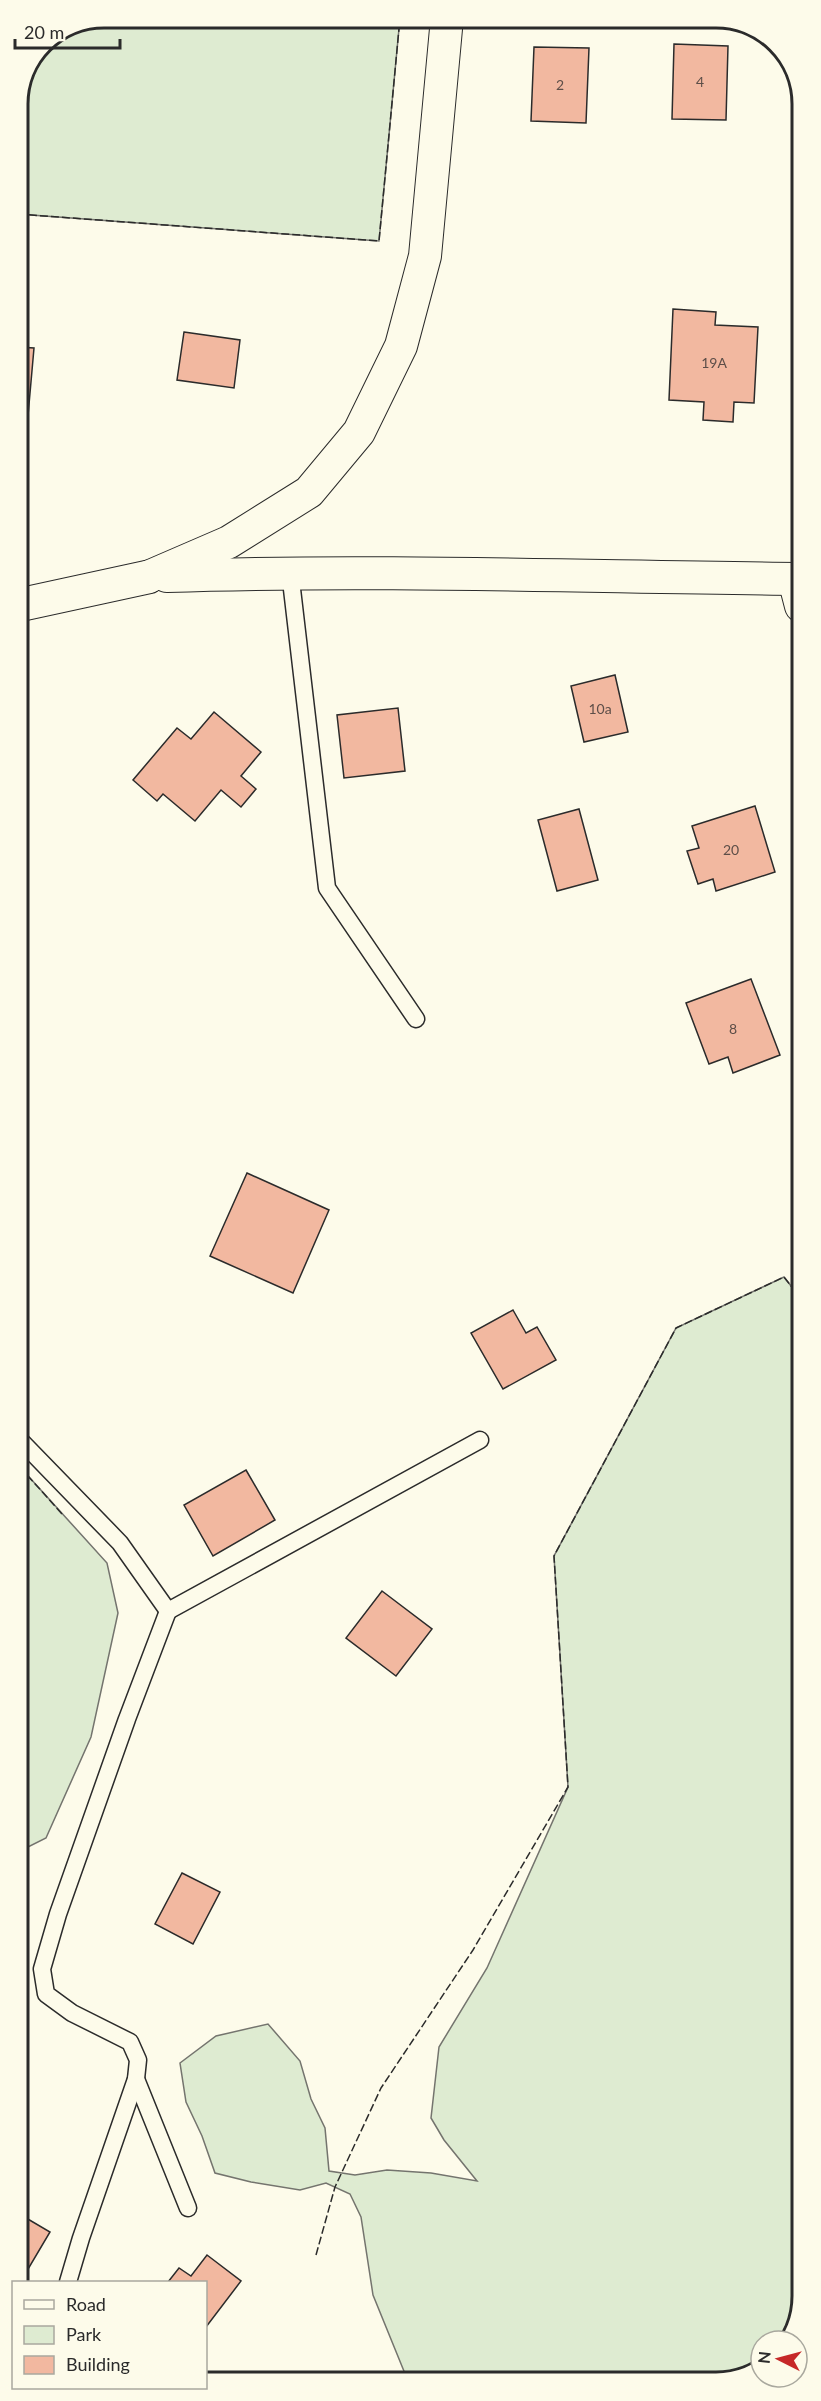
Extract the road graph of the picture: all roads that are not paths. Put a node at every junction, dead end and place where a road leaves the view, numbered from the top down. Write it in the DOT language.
graph roads {
  1 [pos="446,29"];
  2 [pos="290,572"];
  3 [pos="148,577"];
  4 [pos="792,588"];
  5 [pos="29,603"];
  6 [pos="416,1019"];
  7 [pos="480,1440"];
  8 [pos="29,1449"];
  9 [pos="168,1611"];
  10 [pos="136,2079"];
  11 [pos="188,2208"];
  12 [pos="69,2281"];
  1 -- 3 [label="street"];
  2 -- 3 [label="street"];
  2 -- 4 [label="street"];
  2 -- 6 [label="lane"];
  3 -- 5 [label="street"];
  7 -- 9 [label="lane"];
  8 -- 9 [label="lane"];
  9 -- 10 [label="lane"];
  10 -- 11 [label="lane"];
  10 -- 12 [label="lane"];
}
